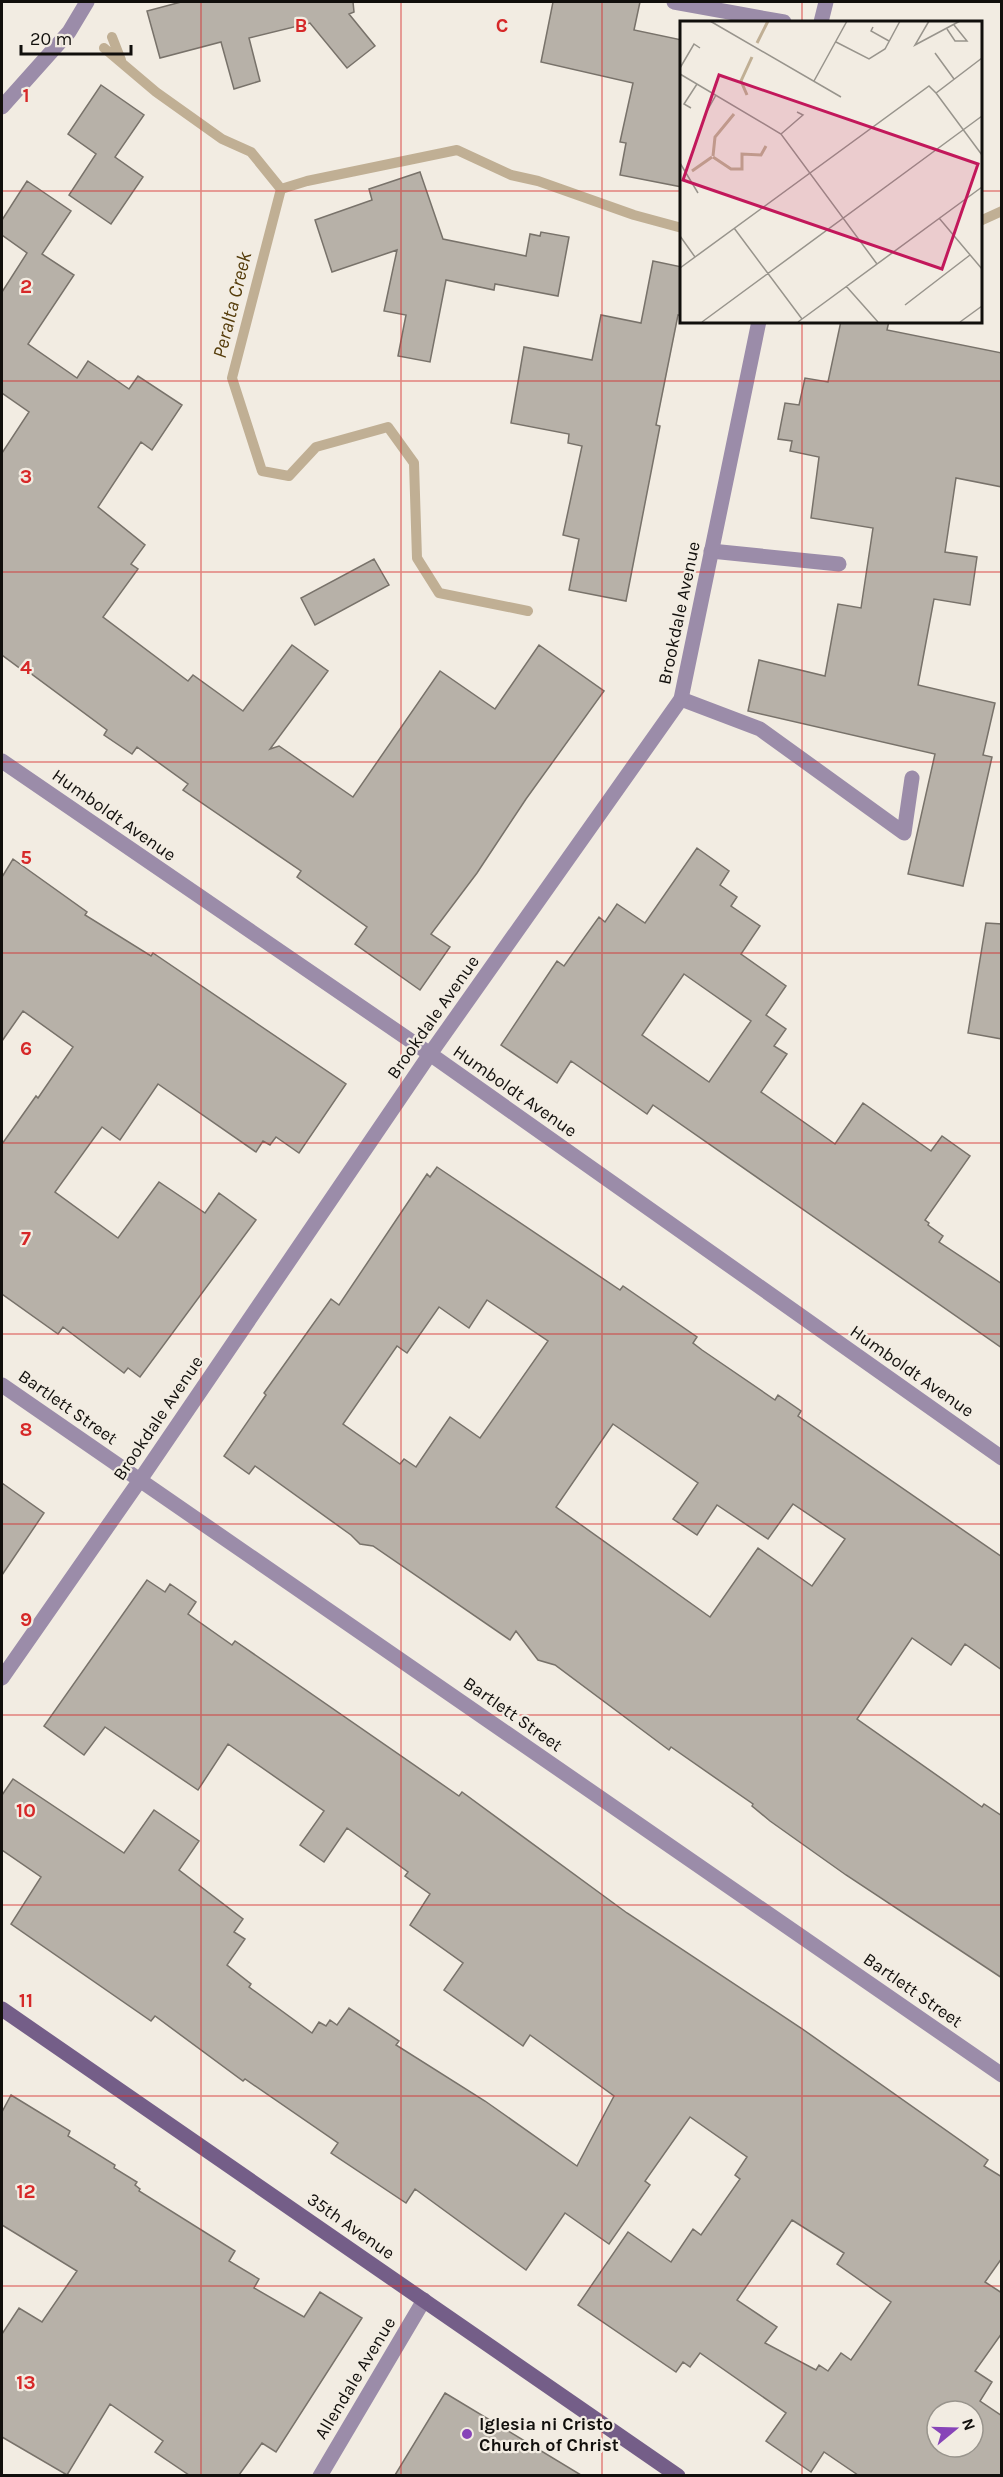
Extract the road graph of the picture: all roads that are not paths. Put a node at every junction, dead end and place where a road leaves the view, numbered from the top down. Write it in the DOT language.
graph roads {
  1 [pos="87,2"];
  2 [pos="674,2"];
  3 [pos="826,2"];
  4 [pos="778,21"];
  5 [pos="821,21"];
  6 [pos="2,107"];
  7 [pos="759,322"];
  8 [pos="711,551"];
  9 [pos="839,564"];
  10 [pos="681,699"];
  11 [pos="2,761"];
  12 [pos="912,778"];
  13 [pos="430,1054"];
  14 [pos="2,1385"];
  15 [pos="1002,1458"];
  16 [pos="140,1480"];
  17 [pos="2,1678"];
  18 [pos="2,2009"];
  19 [pos="1002,2075"];
  20 [pos="424,2300"];
  21 [pos="320,2475"];
  22 [pos="678,2475"];
  1 -- 6 [label="street"];
  2 -- 4 [label="street"];
  3 -- 5 [label="street"];
  7 -- 8 [label="street, Brookdale Avenue"];
  8 -- 9 [label="street"];
  8 -- 10 [label="street, Brookdale Avenue"];
  10 -- 12 [label="street"];
  10 -- 13 [label="street, Brookdale Avenue"];
  11 -- 13 [label="street, Humboldt Avenue"];
  13 -- 15 [label="street, Humboldt Avenue"];
  13 -- 16 [label="street, Brookdale Avenue"];
  14 -- 16 [label="street, Bartlett Street"];
  16 -- 17 [label="street, Brookdale Avenue"];
  16 -- 19 [label="street, Bartlett Street"];
  18 -- 20 [label="main road, 35th Avenue"];
  20 -- 21 [label="street, Allendale Avenue"];
  20 -- 22 [label="main road, 35th Avenue"];
}
